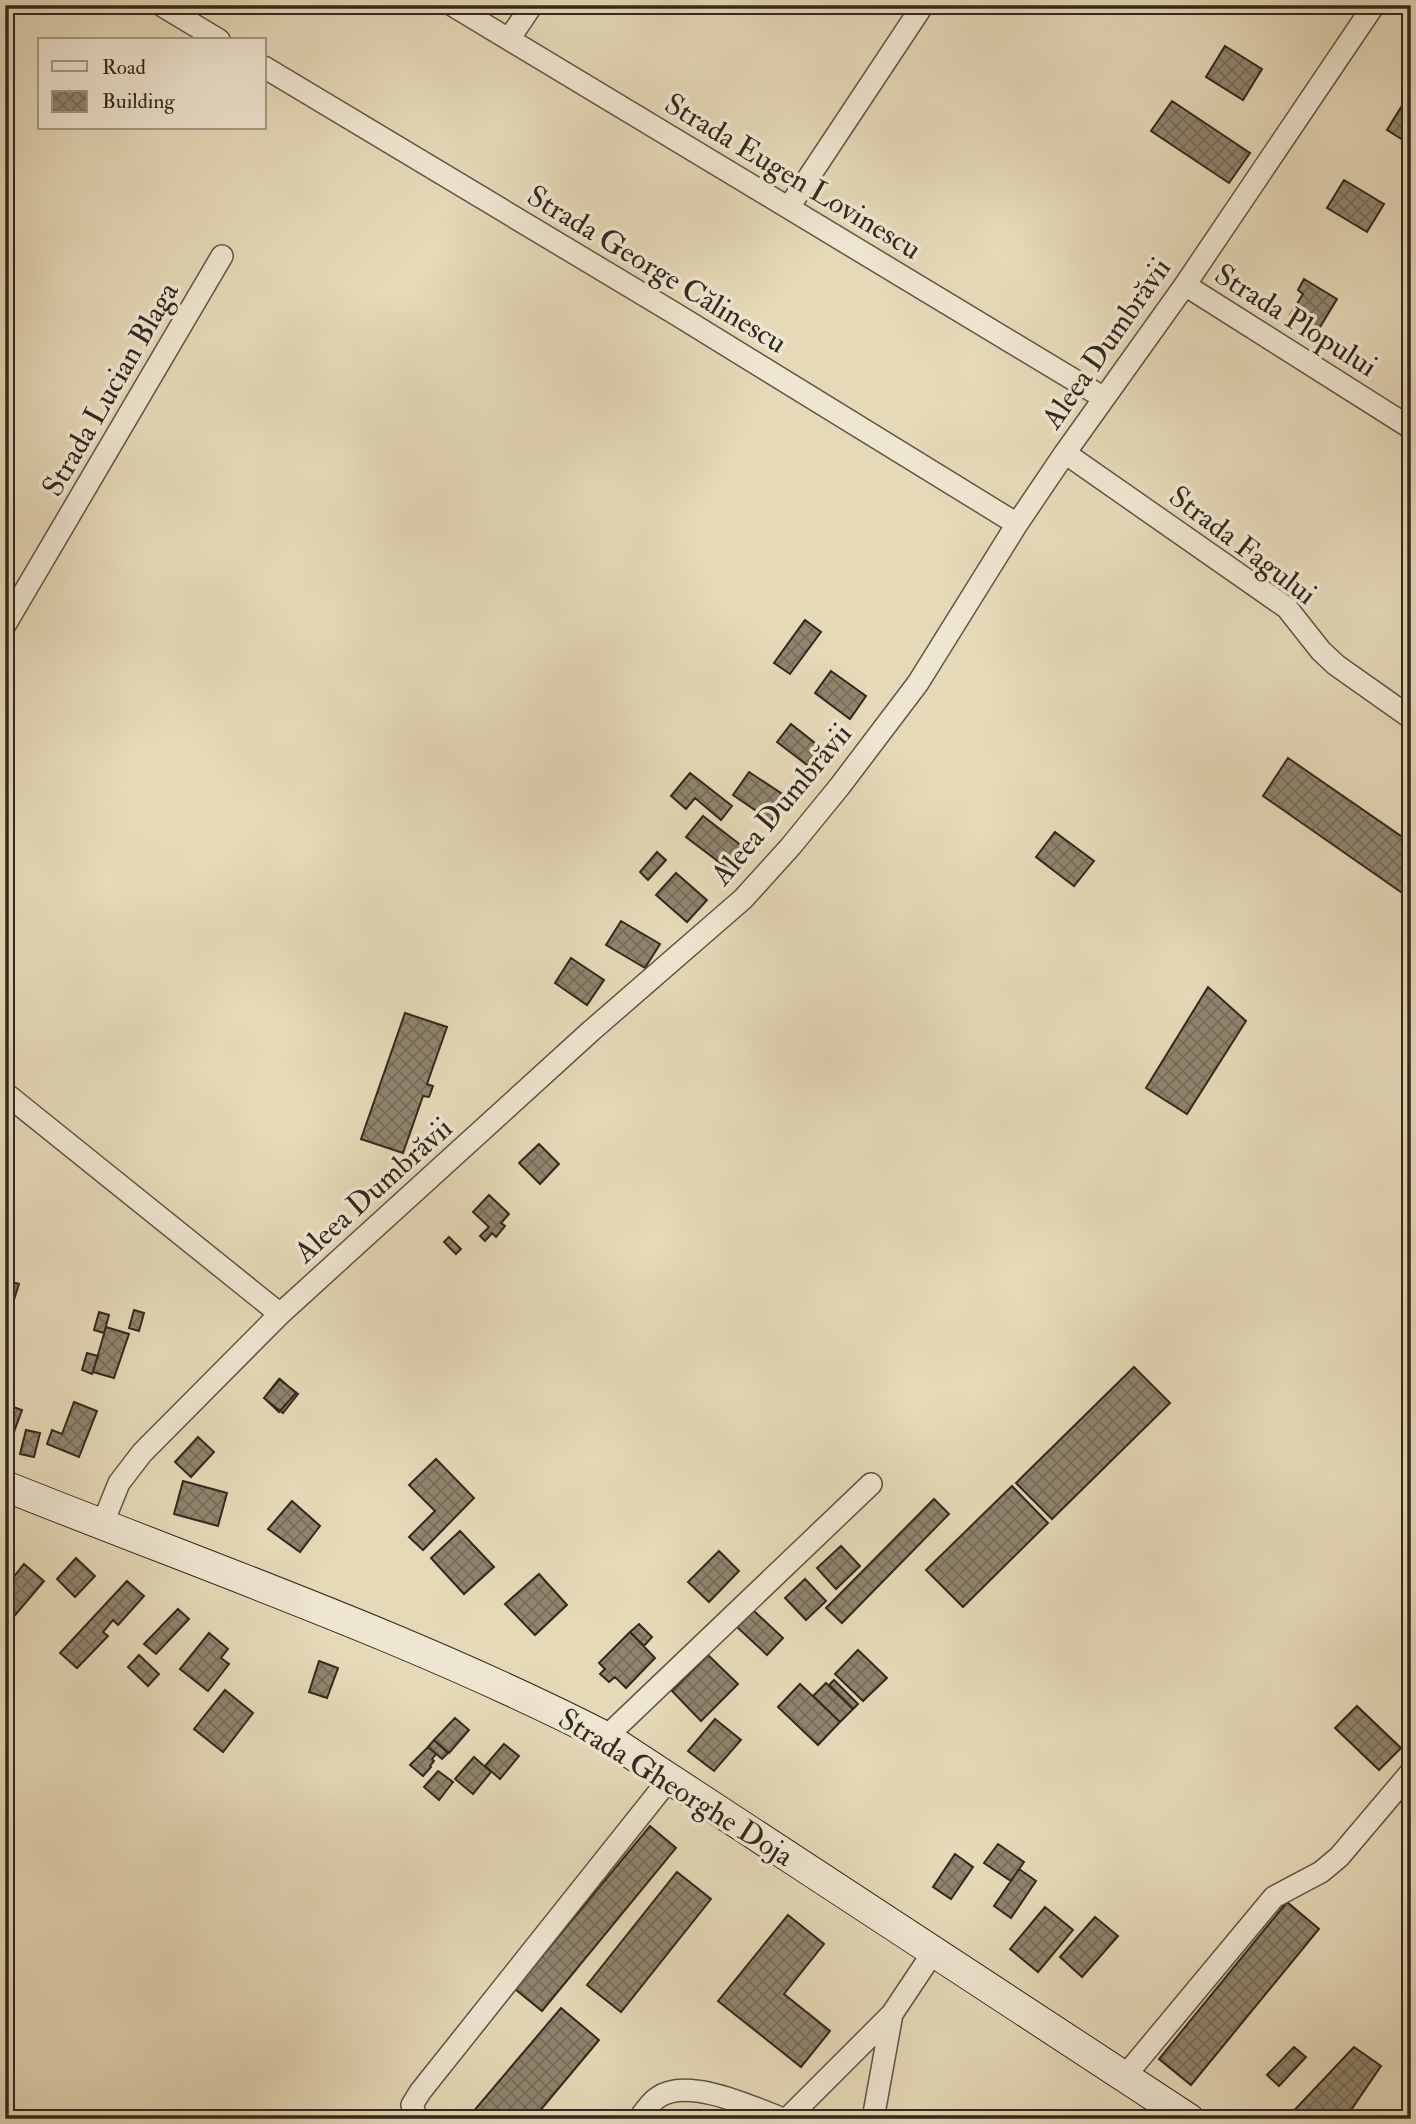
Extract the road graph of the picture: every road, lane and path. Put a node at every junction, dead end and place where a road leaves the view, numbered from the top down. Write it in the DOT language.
graph roads {
  1 [pos="161,5"];
  2 [pos="452,5"];
  3 [pos="532,5"];
  4 [pos="923,5"];
  5 [pos="1374,5"];
  6 [pos="216,38"];
  7 [pos="509,39"];
  8 [pos="266,68"];
  9 [pos="789,207"];
  10 [pos="222,256"];
  11 [pos="1185,285"];
  12 [pos="1104,398"];
  13 [pos="1411,428"];
  14 [pos="1065,453"];
  15 [pos="1017,524"];
  16 [pos="5,625"];
  17 [pos="1411,718"];
  18 [pos="5,1093"];
  19 [pos="280,1314"];
  20 [pos="871,1484"];
  21 [pos="5,1486"];
  22 [pos="102,1525"];
  23 [pos="606,1737"];
  24 [pos="1411,1772"];
  25 [pos="670,1778"];
  26 [pos="934,1951"];
  27 [pos="892,2014"];
  28 [pos="1125,2076"];
  29 [pos="1182,2117"];
  30 [pos="417,2119"];
  31 [pos="639,2119"];
  32 [pos="785,2119"];
  33 [pos="873,2119"];
  1 -- 6 [label="street"];
  2 -- 7 [label="street, Strada Eugen Lovinescu"];
  3 -- 7 [label="street"];
  4 -- 9 [label="street"];
  5 -- 11 [label="street, Aleea Dumbrăvii"];
  7 -- 9 [label="street, Strada Eugen Lovinescu"];
  8 -- 15 [label="street, Strada George Călinescu"];
  9 -- 12 [label="street, Strada Eugen Lovinescu"];
  10 -- 16 [label="street, Strada Lucian Blaga"];
  11 -- 12 [label="street, Aleea Dumbrăvii"];
  11 -- 13 [label="street, Strada Plopului"];
  12 -- 14 [label="street, Aleea Dumbrăvii"];
  14 -- 15 [label="street, Aleea Dumbrăvii"];
  14 -- 17 [label="street, Strada Fagului"];
  15 -- 19 [label="street, Aleea Dumbrăvii"];
  18 -- 19 [label="street"];
  19 -- 22 [label="street, Aleea Dumbrăvii"];
  20 -- 23 [label="street"];
  21 -- 22 [label="main road, Strada Gheorghe Doja"];
  22 -- 23 [label="main road, Strada Gheorghe Doja"];
  23 -- 25 [label="main road, Strada Gheorghe Doja"];
  24 -- 28 [label="street"];
  25 -- 26 [label="main road, Strada Gheorghe Doja"];
  25 -- 30 [label="street"];
  26 -- 27 [label="street"];
  26 -- 28 [label="main road, Strada Gheorghe Doja"];
  27 -- 32 [label="street"];
  27 -- 33 [label="street"];
  28 -- 29 [label="main road, Strada Gheorghe Doja"];
  31 -- 32 [label="street"];
}
